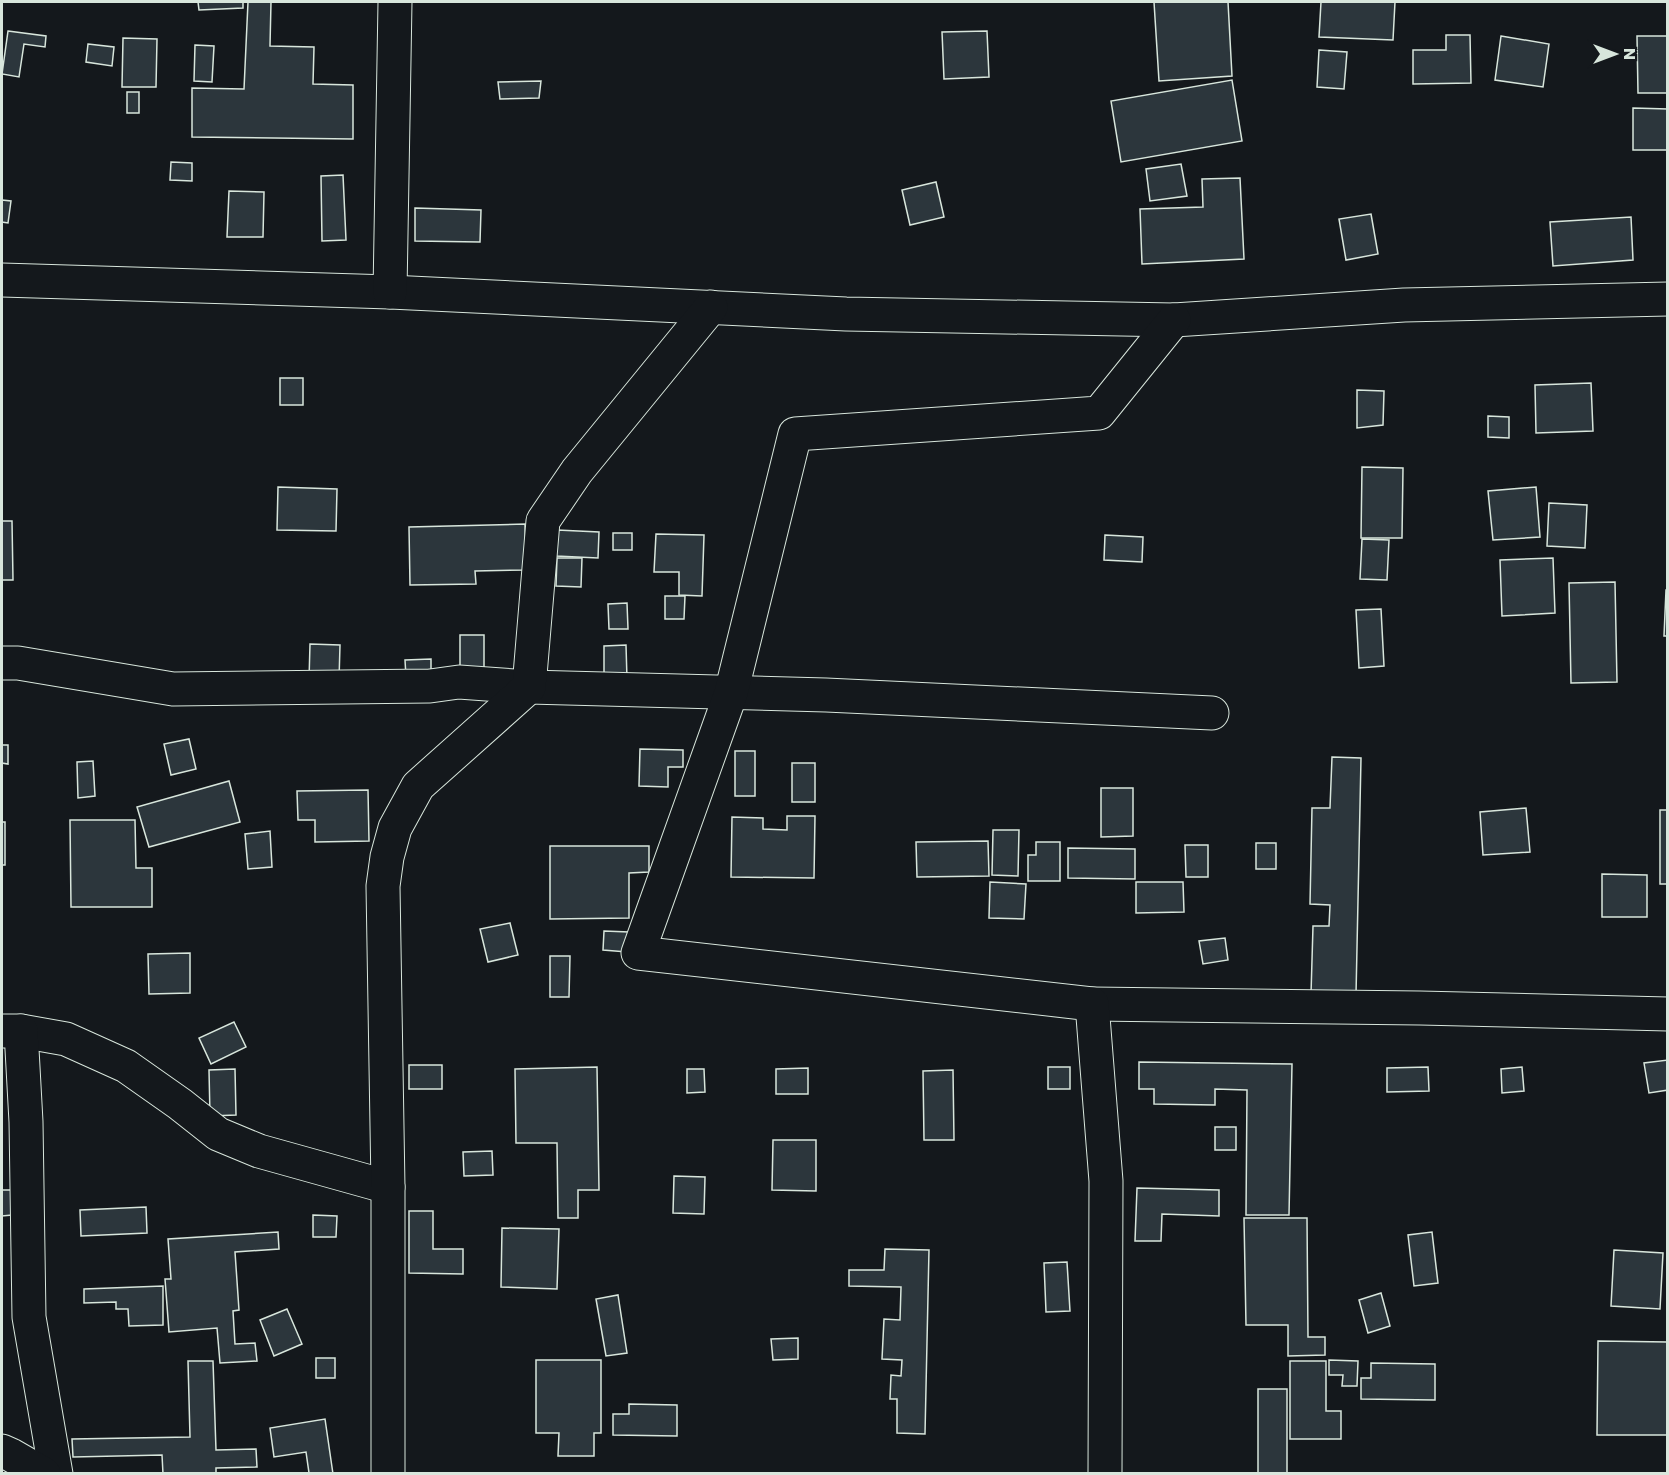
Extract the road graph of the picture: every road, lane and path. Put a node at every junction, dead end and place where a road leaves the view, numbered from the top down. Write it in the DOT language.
graph roads {
  1 [pos="395,2"];
  2 [pos="2,280"];
  3 [pos="390,292"];
  4 [pos="1668,299"];
  5 [pos="711,308"];
  6 [pos="1174,320"];
  7 [pos="2,663"];
  8 [pos="529,687"];
  9 [pos="731,693"];
  10 [pos="1212,713"];
  11 [pos="1092,1004"];
  12 [pos="1668,1014"];
  13 [pos="11,1031"];
  14 [pos="388,1187"];
  15 [pos="2,1451"];
  16 [pos="44,1473"];
  17 [pos="56,1473"];
  18 [pos="388,1473"];
  19 [pos="1105,1473"];
  1 -- 3 [label="street"];
  2 -- 3 [label="street"];
  3 -- 5 [label="street"];
  4 -- 6 [label="street"];
  5 -- 6 [label="street"];
  5 -- 8 [label="street"];
  6 -- 9 [label="street"];
  7 -- 8 [label="street"];
  8 -- 9 [label="street"];
  8 -- 14 [label="street"];
  9 -- 10 [label="street"];
  9 -- 11 [label="street"];
  11 -- 12 [label="street"];
  11 -- 19 [label="street"];
  13 -- 14 [label="street"];
  13 -- 17 [label="street"];
  14 -- 18 [label="street"];
  15 -- 16 [label="street"];
}
